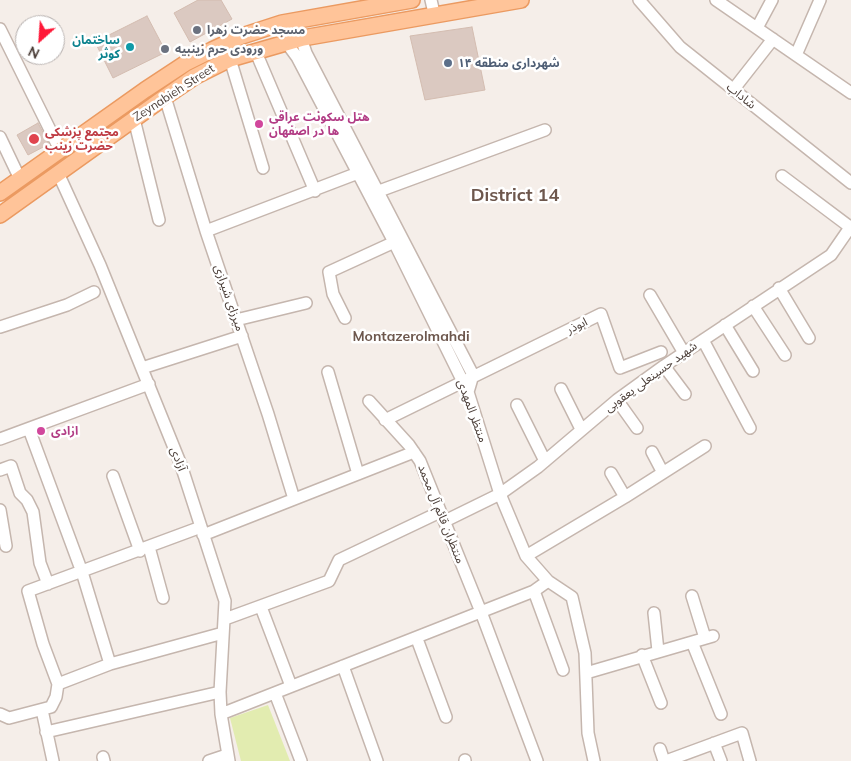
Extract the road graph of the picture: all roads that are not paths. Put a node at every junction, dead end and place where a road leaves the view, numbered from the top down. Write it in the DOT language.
graph roads {
  1 [pos="412,0"];
  2 [pos="521,0"];
  3 [pos="639,0"];
  4 [pos="716,0"];
  5 [pos="772,0"];
  6 [pos="820,0"];
  7 [pos="393,2"];
  8 [pos="433,7"];
  9 [pos="757,28"];
  10 [pos="0,29"];
  11 [pos="303,38"];
  12 [pos="773,39"];
  13 [pos="286,42"];
  14 [pos="255,50"];
  15 [pos="302,55"];
  16 [pos="796,56"];
  17 [pos="230,59"];
  18 [pos="733,90"];
  19 [pos="851,93"];
  20 [pos="165,97"];
  21 [pos="134,119"];
  22 [pos="545,130"];
  23 [pos="0,137"];
  24 [pos="60,150"];
  25 [pos="263,168"];
  26 [pos="358,172"];
  27 [pos="58,173"];
  28 [pos="782,176"];
  29 [pos="20,179"];
  30 [pos="851,183"];
  31 [pos="315,191"];
  32 [pos="0,193"];
  33 [pos="373,193"];
  34 [pos="0,215"];
  35 [pos="159,220"];
  36 [pos="206,231"];
  37 [pos="849,232"];
  38 [pos="398,240"];
  39 [pos="779,288"];
  40 [pos="94,292"];
  41 [pos="650,295"];
  42 [pos="306,302"];
  43 [pos="753,306"];
  44 [pos="345,318"];
  45 [pos="236,320"];
  46 [pos="725,325"];
  47 [pos="0,327"];
  48 [pos="242,336"];
  49 [pos="809,338"];
  50 [pos="703,340"];
  51 [pos="661,352"];
  52 [pos="684,353"];
  53 [pos="785,355"];
  54 [pos="664,366"];
  55 [pos="142,368"];
  56 [pos="753,371"];
  57 [pos="328,372"];
  58 [pos="473,375"];
  59 [pos="149,384"];
  60 [pos="465,387"];
  61 [pos="561,389"];
  62 [pos="684,394"];
  63 [pos="369,400"];
  64 [pos="617,400"];
  65 [pos="516,405"];
  66 [pos="385,420"];
  67 [pos="637,428"];
  68 [pos="750,428"];
  69 [pos="29,429"];
  70 [pos="581,429"];
  71 [pos="0,439"];
  72 [pos="705,446"];
  73 [pos="414,452"];
  74 [pos="652,452"];
  75 [pos="545,461"];
  76 [pos="0,470"];
  77 [pos="610,473"];
  78 [pos="663,473"];
  79 [pos="358,474"];
  80 [pos="113,476"];
  81 [pos="500,494"];
  82 [pos="625,497"];
  83 [pos="294,499"];
  84 [pos="0,510"];
  85 [pos="442,517"];
  86 [pos="202,531"];
  87 [pos="6,546"];
  88 [pos="144,549"];
  89 [pos="526,556"];
  90 [pos="82,572"];
  91 [pos="548,581"];
  92 [pos="48,584"];
  93 [pos="534,591"];
  94 [pos="692,596"];
  95 [pos="163,598"];
  96 [pos="261,607"];
  97 [pos="481,612"];
  98 [pos="654,613"];
  99 [pos="224,620"];
  100 [pos="223,633"];
  101 [pos="417,639"];
  102 [pos="692,642"];
  103 [pos="658,651"];
  104 [pos="642,655"];
  105 [pos="110,664"];
  106 [pos="342,666"];
  107 [pos="564,670"];
  108 [pos="586,673"];
  109 [pos="58,684"];
  110 [pos="291,686"];
  111 [pos="220,692"];
  112 [pos="275,693"];
  113 [pos="661,703"];
  114 [pos="42,710"];
  115 [pos="0,714"];
  116 [pos="221,714"];
  117 [pos="721,714"];
  118 [pos="446,717"];
  119 [pos="46,732"];
  120 [pos="714,743"];
  121 [pos="660,749"];
  122 [pos="228,758"];
  123 [pos="53,761"];
  124 [pos="209,761"];
  125 [pos="301,761"];
  126 [pos="377,761"];
  127 [pos="537,761"];
  128 [pos="594,761"];
  129 [pos="665,761"];
  130 [pos="721,761"];
  131 [pos="750,761"];
  1 -- 7 [label="main road, Zeynabieh Street"];
  2 -- 8 [label="main road, Zeynabieh Street"];
  3 -- 18 [label="street, شاداب"];
  4 -- 9 [label="street"];
  5 -- 9 [label="street"];
  6 -- 16 [label="street"];
  7 -- 24 [label="main road, Zeynabieh Street"];
  8 -- 11 [label="main road, Zeynabieh Street"];
  9 -- 12 [label="street"];
  10 -- 24 [label="street"];
  11 -- 13 [label="main road, Zeynabieh Street"];
  11 -- 15 [label="street"];
  12 -- 16 [label="street"];
  12 -- 18 [label="street"];
  13 -- 14 [label="main road, Zeynabieh Street"];
  13 -- 15 [label="street, منتظر المهدی"];
  14 -- 17 [label="main road, Zeynabieh Street"];
  14 -- 31 [label="street"];
  15 -- 26 [label="street, منتظر المهدی"];
  15 -- 33 [label="street"];
  16 -- 19 [label="street"];
  17 -- 20 [label="main road, Zeynabieh Street"];
  17 -- 25 [label="street"];
  18 -- 30 [label="street, شاداب"];
  20 -- 21 [label="main road, Zeynabieh Street"];
  20 -- 36 [label="street, میرزای شیرازی"];
  21 -- 27 [label="main road, Zeynabieh Street"];
  21 -- 35 [label="street"];
  22 -- 33 [label="street"];
  23 -- 29 [label="street"];
  24 -- 29 [label="main road, Zeynabieh Street"];
  26 -- 31 [label="street"];
  26 -- 33 [label="street, منتظر المهدی"];
  27 -- 34 [label="main road, Zeynabieh Street"];
  27 -- 55 [label="street, آزادی"];
  28 -- 37 [label="street"];
  29 -- 32 [label="main road, Zeynabieh Street"];
  31 -- 36 [label="street"];
  33 -- 38 [label="street, منتظر المهدی"];
  36 -- 45 [label="street, میرزای شیرازی"];
  37 -- 39 [label="street, شهید حسینعلی یعقوبی"];
  38 -- 44 [label="street"];
  38 -- 58 [label="street"];
  38 -- 60 [label="street, منتظر المهدی"];
  39 -- 43 [label="street, شهید حسینعلی یعقوبی"];
  39 -- 49 [label="street"];
  40 -- 47 [label="street"];
  41 -- 52 [label="street"];
  42 -- 45 [label="street"];
  43 -- 46 [label="street, شهید حسینعلی یعقوبی"];
  43 -- 53 [label="street"];
  45 -- 48 [label="street, میرزای شیرازی"];
  46 -- 50 [label="street, شهید حسینعلی یعقوبی"];
  46 -- 56 [label="street"];
  48 -- 55 [label="street"];
  48 -- 83 [label="street, میرزای شیرازی"];
  50 -- 52 [label="street, شهید حسینعلی یعقوبی"];
  50 -- 68 [label="street"];
  51 -- 58 [label="street, ابوذر"];
  52 -- 54 [label="street, شهید حسینعلی یعقوبی"];
  54 -- 62 [label="street"];
  54 -- 64 [label="street, شهید حسینعلی یعقوبی"];
  55 -- 59 [label="street, آزادی"];
  57 -- 79 [label="street"];
  58 -- 60 [label="street, ابوذر"];
  59 -- 69 [label="street"];
  59 -- 86 [label="street, آزادی"];
  60 -- 66 [label="street, ابوذر"];
  60 -- 81 [label="street, منتظر المهدی"];
  61 -- 70 [label="street"];
  63 -- 66 [label="street, منتظران قائم آل محمد"];
  64 -- 67 [label="street"];
  64 -- 70 [label="street, شهید حسینعلی یعقوبی"];
  65 -- 75 [label="street"];
  66 -- 73 [label="street, منتظران قائم آل محمد"];
  69 -- 71 [label="street"];
  69 -- 90 [label="street"];
  70 -- 75 [label="street, شهید حسینعلی یعقوبی"];
  72 -- 78 [label="street"];
  73 -- 79 [label="street"];
  73 -- 85 [label="street, منتظران قائم آل محمد"];
  74 -- 78 [label="street"];
  75 -- 81 [label="street, شهید حسینعلی یعقوبی"];
  76 -- 92 [label="street"];
  77 -- 82 [label="street"];
  78 -- 82 [label="street"];
  79 -- 83 [label="street"];
  80 -- 88 [label="street"];
  81 -- 85 [label="street, شهید حسینعلی یعقوبی"];
  81 -- 89 [label="street, منتظر المهدی"];
  82 -- 89 [label="street"];
  83 -- 86 [label="street"];
  84 -- 87 [label="street"];
  85 -- 96 [label="street, شهید حسینعلی یعقوبی"];
  85 -- 97 [label="street, منتظران قائم آل محمد"];
  86 -- 88 [label="street"];
  86 -- 99 [label="street, آزادی"];
  88 -- 90 [label="street"];
  88 -- 95 [label="street"];
  89 -- 91 [label="street, منتظر المهدی"];
  90 -- 92 [label="street"];
  90 -- 105 [label="street"];
  91 -- 93 [label="street"];
  91 -- 108 [label="street, منتظر المهدی"];
  92 -- 109 [label="street"];
  93 -- 97 [label="street"];
  93 -- 107 [label="street"];
  94 -- 102 [label="street"];
  96 -- 99 [label="street, شهید حسینعلی یعقوبی"];
  96 -- 110 [label="street"];
  97 -- 101 [label="street"];
  97 -- 127 [label="street, منتظران قائم آل محمد"];
  98 -- 103 [label="street"];
  99 -- 100 [label="street, آزادی"];
  100 -- 105 [label="street"];
  100 -- 111 [label="street, آزادی"];
  101 -- 106 [label="street"];
  101 -- 118 [label="street"];
  102 -- 103 [label="street"];
  102 -- 117 [label="street"];
  103 -- 104 [label="street"];
  104 -- 108 [label="street"];
  104 -- 113 [label="street"];
  105 -- 109 [label="street"];
  106 -- 110 [label="street"];
  106 -- 126 [label="street"];
  108 -- 128 [label="street, منتظر المهدی"];
  109 -- 114 [label="street"];
  110 -- 112 [label="street"];
  111 -- 116 [label="street, آزادی"];
  111 -- 119 [label="street"];
  112 -- 116 [label="street"];
  112 -- 125 [label="street"];
  114 -- 115 [label="street"];
  114 -- 119 [label="street"];
  116 -- 122 [label="street, آزادی"];
  119 -- 123 [label="street"];
  120 -- 129 [label="street"];
  120 -- 130 [label="street"];
  120 -- 131 [label="street"];
  121 -- 129 [label="street"];
  122 -- 124 [label="street"];
}
